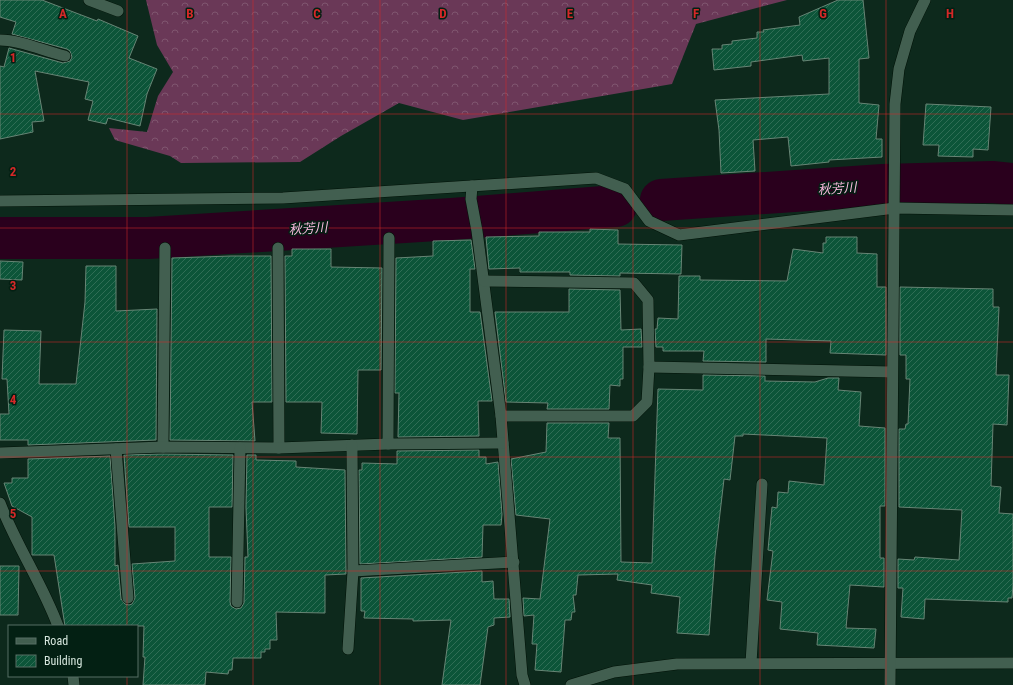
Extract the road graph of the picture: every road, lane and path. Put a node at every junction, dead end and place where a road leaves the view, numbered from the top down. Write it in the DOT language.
graph roads {
  1 [pos="90,0"];
  2 [pos="925,0"];
  3 [pos="118,11"];
  4 [pos="0,40"];
  5 [pos="65,56"];
  6 [pos="472,186"];
  7 [pos="0,201"];
  8 [pos="895,208"];
  9 [pos="1013,210"];
  10 [pos="389,238"];
  11 [pos="165,248"];
  12 [pos="278,248"];
  13 [pos="484,281"];
  14 [pos="649,367"];
  15 [pos="892,372"];
  16 [pos="502,416"];
  17 [pos="503,443"];
  18 [pos="388,444"];
  19 [pos="352,445"];
  20 [pos="163,447"];
  21 [pos="240,448"];
  22 [pos="279,448"];
  23 [pos="116,449"];
  24 [pos="0,453"];
  25 [pos="762,484"];
  26 [pos="0,503"];
  27 [pos="514,562"];
  28 [pos="353,571"];
  29 [pos="128,598"];
  30 [pos="237,602"];
  31 [pos="58,625"];
  32 [pos="348,649"];
  33 [pos="751,663"];
  34 [pos="1013,663"];
  35 [pos="890,664"];
  36 [pos="525,685"];
  37 [pos="571,685"];
  38 [pos="890,685"];
  1 -- 3 [label="street"];
  2 -- 8 [label="street"];
  4 -- 5 [label="street"];
  6 -- 7 [label="street"];
  6 -- 8 [label="street"];
  6 -- 13 [label="street"];
  8 -- 9 [label="street"];
  8 -- 15 [label="street"];
  10 -- 18 [label="street"];
  11 -- 20 [label="street"];
  12 -- 22 [label="street"];
  13 -- 14 [label="street"];
  13 -- 16 [label="street"];
  14 -- 15 [label="street"];
  14 -- 16 [label="street"];
  15 -- 35 [label="street"];
  16 -- 17 [label="street"];
  17 -- 18 [label="street"];
  17 -- 27 [label="street"];
  18 -- 19 [label="street"];
  19 -- 22 [label="street"];
  19 -- 28 [label="street"];
  20 -- 21 [label="street"];
  20 -- 23 [label="street"];
  21 -- 22 [label="street"];
  21 -- 30 [label="street"];
  23 -- 24 [label="street"];
  23 -- 29 [label="street"];
  25 -- 33 [label="street"];
  26 -- 31 [label="street"];
  27 -- 28 [label="street"];
  27 -- 36 [label="street"];
  28 -- 32 [label="street"];
  33 -- 35 [label="street"];
  33 -- 37 [label="street"];
  34 -- 35 [label="street"];
  35 -- 38 [label="street"];
}
